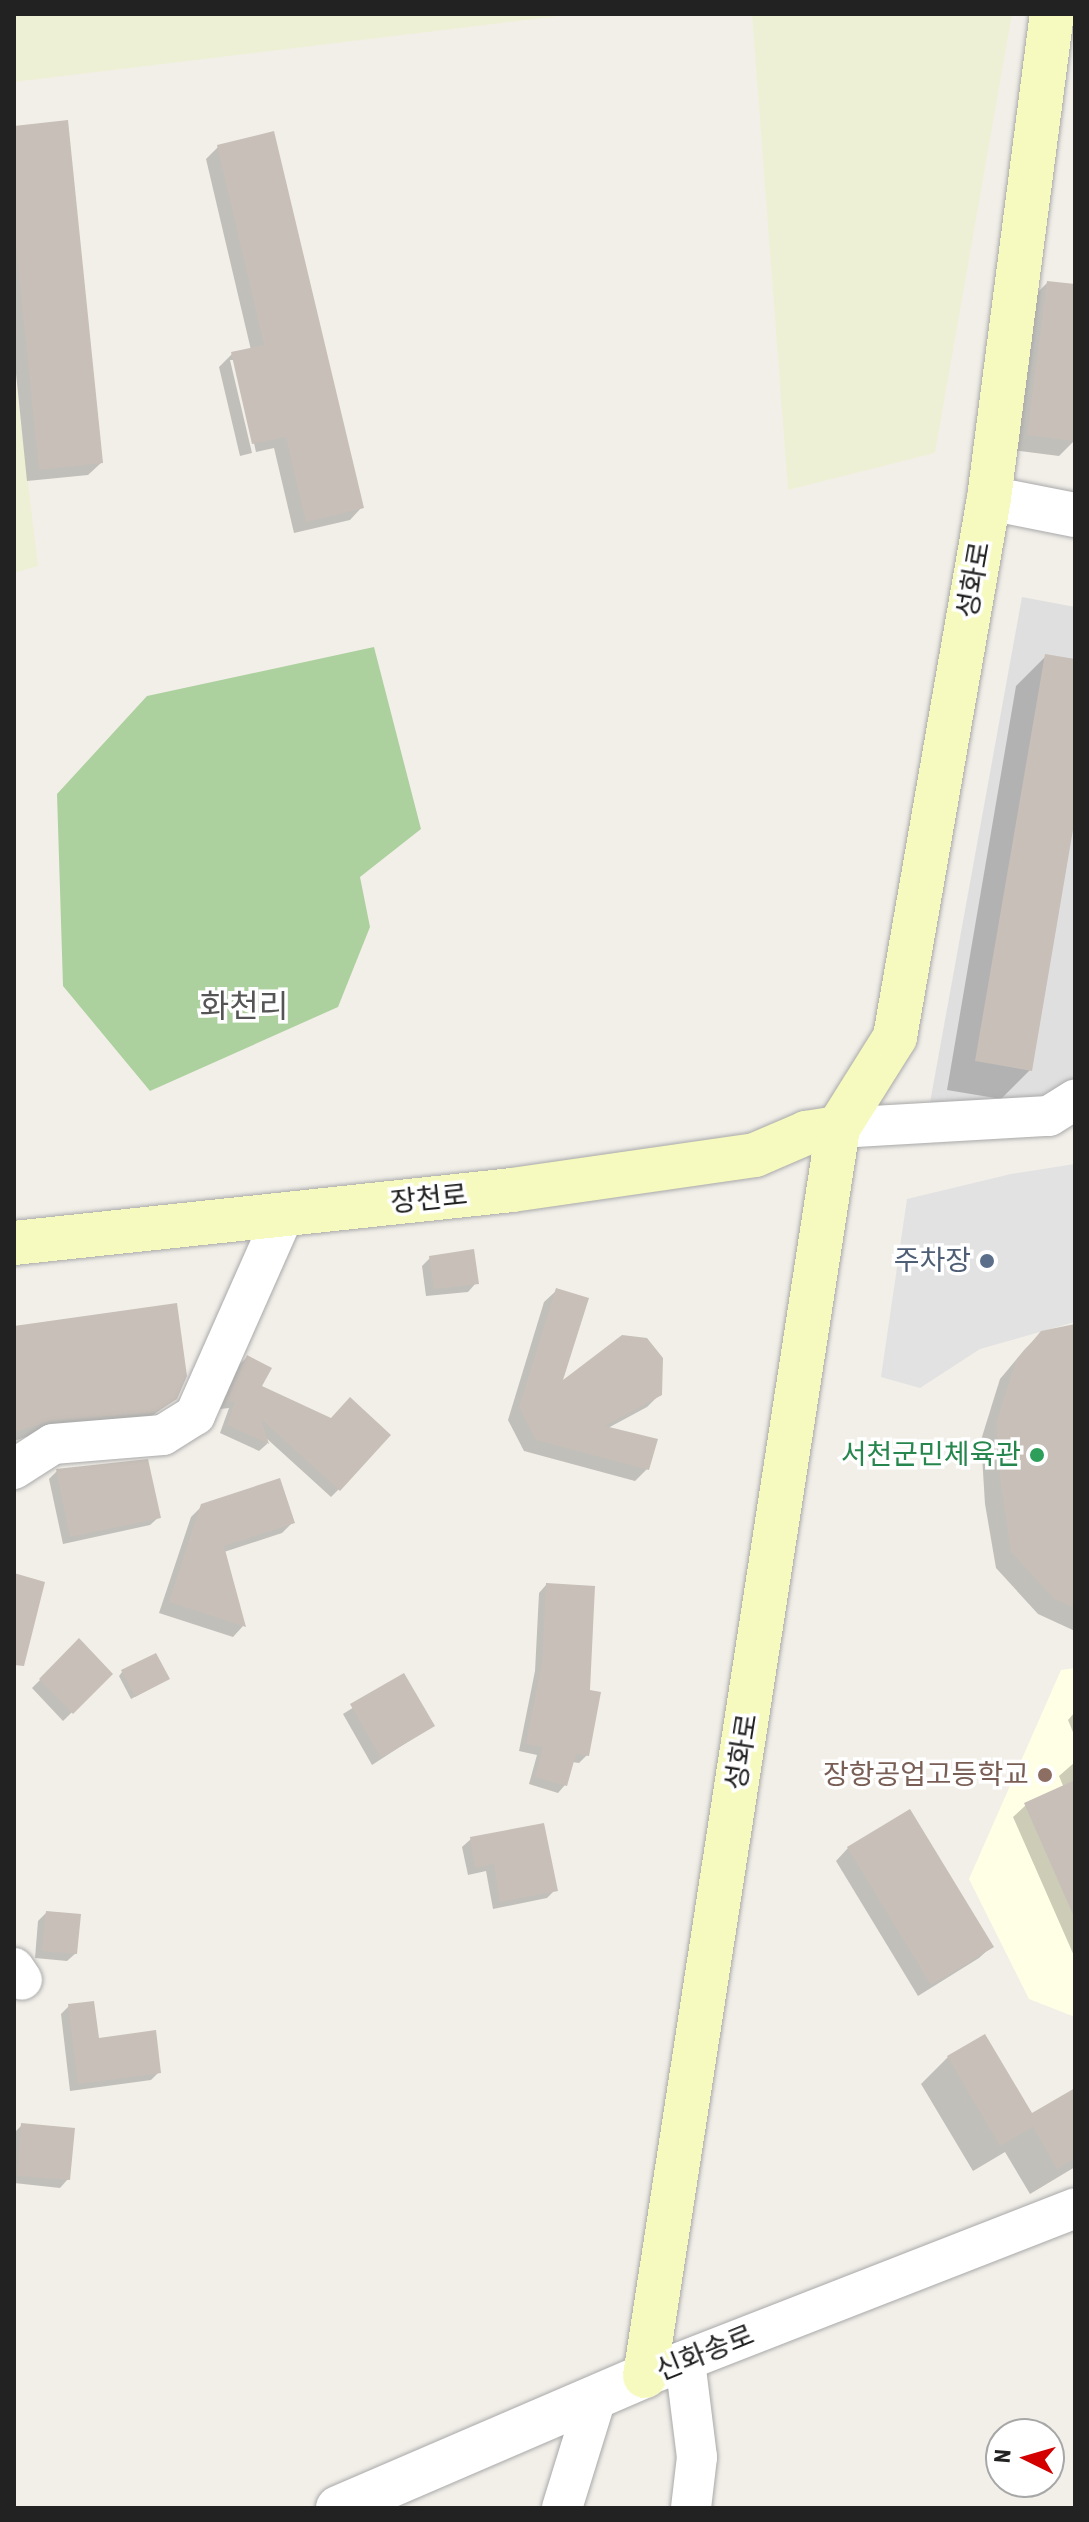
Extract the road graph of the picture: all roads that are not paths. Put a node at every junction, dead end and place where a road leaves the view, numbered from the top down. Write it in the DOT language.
graph roads {
  1 [pos="1052,14"];
  2 [pos="989,498"];
  3 [pos="1075,515"];
  4 [pos="1075,1100"];
  5 [pos="838,1128"];
  6 [pos="284,1214"];
  7 [pos="14,1243"];
  8 [pos="14,1469"];
  9 [pos="1075,2208"];
  10 [pos="665,2369"];
  11 [pos="596,2398"];
  12 [pos="338,2508"];
  13 [pos="562,2508"];
  14 [pos="691,2508"];
  1 -- 2 [label="main road, 성화로"];
  2 -- 3 [label="street"];
  2 -- 5 [label="main road, 성화로"];
  4 -- 5 [label="street"];
  5 -- 6 [label="main road, 장천로"];
  5 -- 10 [label="main road, 성화로"];
  6 -- 7 [label="main road, 장천로"];
  6 -- 8 [label="street"];
  9 -- 10 [label="street, 신화송로"];
  10 -- 11 [label="street, 신화송로"];
  10 -- 14 [label="street"];
  11 -- 12 [label="street, 신화송로"];
  11 -- 13 [label="street"];
}
